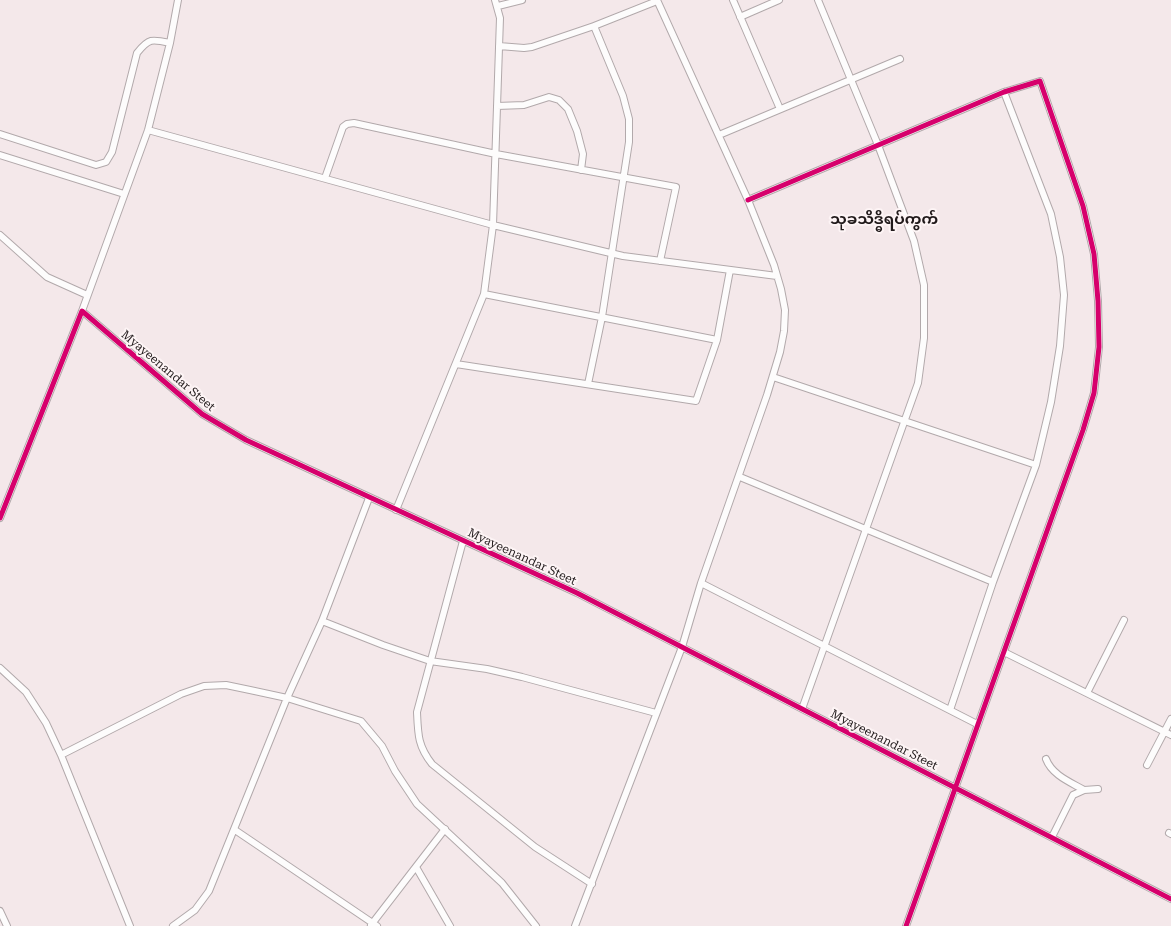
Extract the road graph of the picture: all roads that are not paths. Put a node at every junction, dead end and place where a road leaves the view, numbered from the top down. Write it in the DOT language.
graph roads {
  1 [pos="178,0"];
  2 [pos="522,0"];
  3 [pos="657,0"];
  4 [pos="733,0"];
  5 [pos="779,0"];
  6 [pos="818,0"];
  7 [pos="497,3"];
  8 [pos="740,17"];
  9 [pos="594,26"];
  10 [pos="170,43"];
  11 [pos="500,46"];
  12 [pos="900,59"];
  13 [pos="851,80"];
  14 [pos="1004,92"];
  15 [pos="497,106"];
  16 [pos="780,109"];
  17 [pos="148,130"];
  18 [pos="0,134"];
  19 [pos="719,135"];
  20 [pos="878,145"];
  21 [pos="496,154"];
  22 [pos="0,155"];
  23 [pos="581,170"];
  24 [pos="325,178"];
  25 [pos="624,178"];
  26 [pos="124,194"];
  27 [pos="748,200"];
  28 [pos="493,225"];
  29 [pos="0,236"];
  30 [pos="611,253"];
  31 [pos="660,261"];
  32 [pos="730,270"];
  33 [pos="777,276"];
  34 [pos="484,294"];
  35 [pos="87,295"];
  36 [pos="82,311"];
  37 [pos="602,317"];
  38 [pos="717,340"];
  39 [pos="456,364"];
  40 [pos="773,377"];
  41 [pos="588,384"];
  42 [pos="905,421"];
  43 [pos="1036,464"];
  44 [pos="740,477"];
  45 [pos="369,498"];
  46 [pos="396,510"];
  47 [pos="0,518"];
  48 [pos="866,529"];
  49 [pos="463,540"];
  50 [pos="993,582"];
  51 [pos="701,583"];
  52 [pos="1124,620"];
  53 [pos="322,621"];
  54 [pos="682,647"];
  55 [pos="824,647"];
  56 [pos="1004,652"];
  57 [pos="430,661"];
  58 [pos="0,668"];
  59 [pos="1087,693"];
  60 [pos="287,698"];
  61 [pos="802,709"];
  62 [pos="950,710"];
  63 [pos="656,713"];
  64 [pos="1171,719"];
  65 [pos="977,724"];
  66 [pos="1168,733"];
  67 [pos="61,756"];
  68 [pos="1046,759"];
  69 [pos="1147,765"];
  70 [pos="955,788"];
  71 [pos="1098,789"];
  72 [pos="1084,790"];
  73 [pos="445,829"];
  74 [pos="235,830"];
  75 [pos="1052,837"];
  76 [pos="416,867"];
  77 [pos="592,884"];
  78 [pos="1171,899"];
  79 [pos="0,911"];
  80 [pos="373,925"];
  81 [pos="7,926"];
  82 [pos="130,926"];
  83 [pos="173,926"];
  84 [pos="450,926"];
  85 [pos="536,926"];
  86 [pos="575,926"];
  87 [pos="906,926"];
  1 -- 10 [label="street"];
  2 -- 7 [label="street"];
  3 -- 9 [label="street"];
  3 -- 19 [label="street"];
  4 -- 8 [label="street"];
  5 -- 8 [label="street"];
  6 -- 13 [label="street"];
  7 -- 11 [label="street"];
  8 -- 16 [label="street"];
  9 -- 11 [label="street"];
  9 -- 25 [label="street"];
  10 -- 17 [label="street"];
  10 -- 18 [label="street"];
  11 -- 15 [label="street"];
  12 -- 13 [label="street"];
  13 -- 16 [label="street"];
  13 -- 20 [label="street"];
  14 -- 20 [label="street"];
  14 -- 43 [label="street"];
  14 -- 56 [label="street"];
  15 -- 21 [label="street"];
  15 -- 23 [label="street"];
  16 -- 19 [label="street"];
  17 -- 24 [label="street"];
  17 -- 26 [label="street"];
  19 -- 27 [label="street"];
  20 -- 27 [label="street"];
  20 -- 42 [label="street"];
  21 -- 23 [label="street"];
  21 -- 24 [label="street"];
  21 -- 28 [label="street"];
  22 -- 26 [label="street"];
  23 -- 25 [label="street"];
  24 -- 28 [label="street"];
  25 -- 30 [label="street"];
  25 -- 31 [label="street"];
  26 -- 35 [label="street"];
  27 -- 33 [label="street"];
  28 -- 30 [label="street"];
  28 -- 34 [label="street"];
  29 -- 35 [label="street"];
  30 -- 31 [label="street"];
  30 -- 37 [label="street"];
  31 -- 32 [label="street"];
  32 -- 33 [label="street"];
  32 -- 38 [label="street"];
  33 -- 40 [label="street"];
  34 -- 37 [label="street"];
  34 -- 39 [label="street"];
  35 -- 36 [label="street"];
  36 -- 45 [label="street, Myayeenandar Steet"];
  36 -- 47 [label="street"];
  37 -- 38 [label="street"];
  37 -- 41 [label="street"];
  38 -- 41 [label="street"];
  39 -- 41 [label="street"];
  39 -- 46 [label="street"];
  40 -- 42 [label="street"];
  40 -- 44 [label="street"];
  42 -- 43 [label="street"];
  42 -- 48 [label="street"];
  43 -- 50 [label="street"];
  44 -- 48 [label="street"];
  44 -- 51 [label="street"];
  45 -- 46 [label="street, Myayeenandar Steet"];
  45 -- 53 [label="street"];
  46 -- 49 [label="street, Myayeenandar Steet"];
  48 -- 50 [label="street"];
  48 -- 55 [label="street"];
  49 -- 54 [label="street, Myayeenandar Steet"];
  49 -- 57 [label="street"];
  50 -- 62 [label="street"];
  51 -- 54 [label="street"];
  51 -- 55 [label="street"];
  52 -- 59 [label="street"];
  53 -- 57 [label="street"];
  53 -- 60 [label="street"];
  54 -- 61 [label="street, Myayeenandar Steet"];
  54 -- 63 [label="street"];
  55 -- 61 [label="street"];
  55 -- 62 [label="street"];
  56 -- 59 [label="street"];
  56 -- 65 [label="street"];
  57 -- 63 [label="street"];
  57 -- 77 [label="street"];
  58 -- 67 [label="street"];
  59 -- 66 [label="street"];
  60 -- 67 [label="street"];
  60 -- 73 [label="street"];
  60 -- 74 [label="street"];
  61 -- 70 [label="street, Myayeenandar Steet"];
  62 -- 65 [label="street"];
  63 -- 77 [label="street"];
  64 -- 66 [label="street"];
  65 -- 70 [label="street"];
  66 -- 69 [label="street"];
  67 -- 82 [label="street"];
  68 -- 72 [label="street"];
  70 -- 75 [label="street, Myayeenandar Steet"];
  70 -- 87 [label="street"];
  71 -- 72 [label="street"];
  72 -- 75 [label="street"];
  73 -- 76 [label="street"];
  73 -- 85 [label="street"];
  74 -- 80 [label="street"];
  74 -- 83 [label="street"];
  75 -- 78 [label="street, Myayeenandar Steet"];
  76 -- 80 [label="street"];
  76 -- 84 [label="street"];
  77 -- 86 [label="street"];
  79 -- 81 [label="street"];
}
